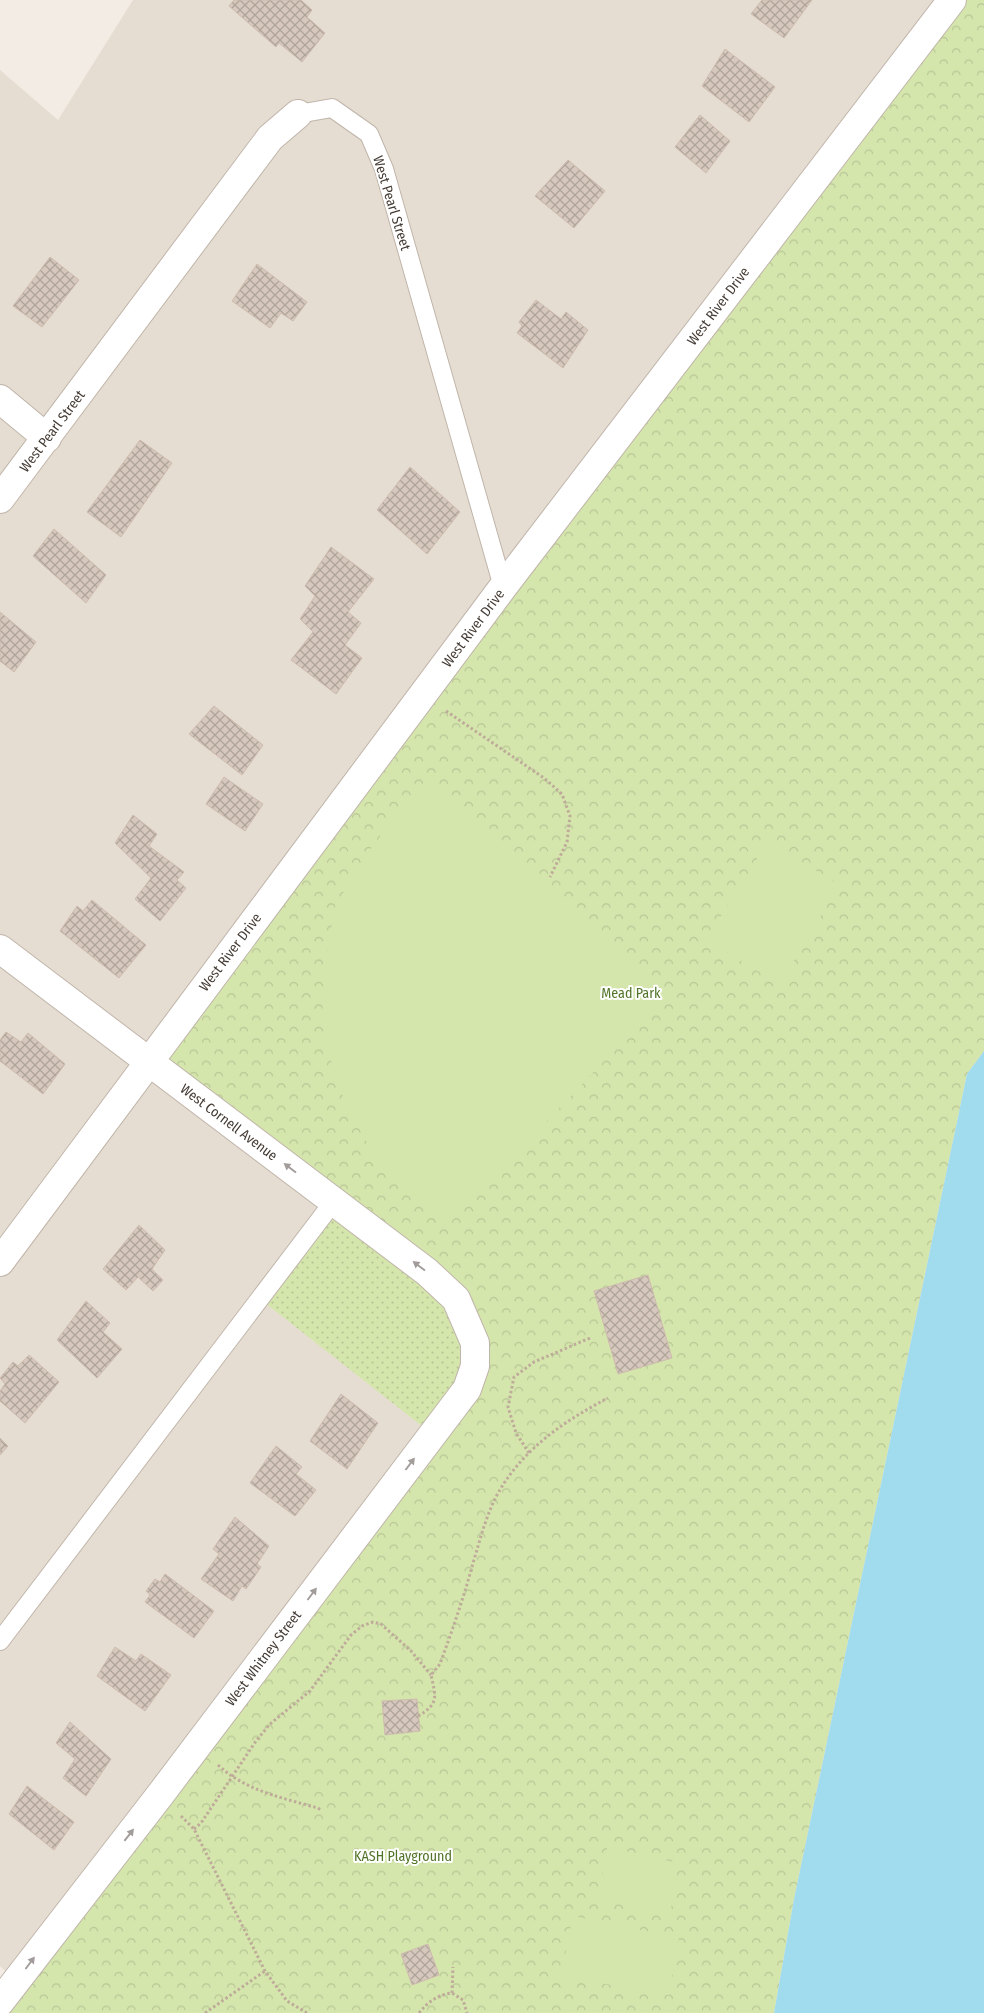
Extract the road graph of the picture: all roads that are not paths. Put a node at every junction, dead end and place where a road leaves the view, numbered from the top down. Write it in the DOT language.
graph roads {
  1 [pos="952,0"];
  2 [pos="298,114"];
  3 [pos="0,399"];
  4 [pos="47,438"];
  5 [pos="0,499"];
  6 [pos="503,588"];
  7 [pos="0,948"];
  8 [pos="148,1061"];
  9 [pos="334,1202"];
  10 [pos="0,1262"];
  11 [pos="456,1299"];
  12 [pos="0,1641"];
  13 [pos="0,2002"];
  1 -- 6 [label="street, West River Drive"];
  2 -- 4 [label="street, West Pearl Street"];
  2 -- 6 [label="lane, West Pearl Street"];
  3 -- 4 [label="street"];
  4 -- 5 [label="street, West Pearl Street"];
  6 -- 8 [label="street, West River Drive"];
  7 -- 8 [label="street, West Cornell Avenue"];
  9 -- 8 [label="street, West Cornell Avenue, one-way"];
  8 -- 10 [label="street, West River Drive"];
  11 -- 9 [label="street, West Cornell Avenue, one-way"];
  9 -- 12 [label="lane"];
  13 -- 11 [label="street, West Whitney Street, one-way"];
}
